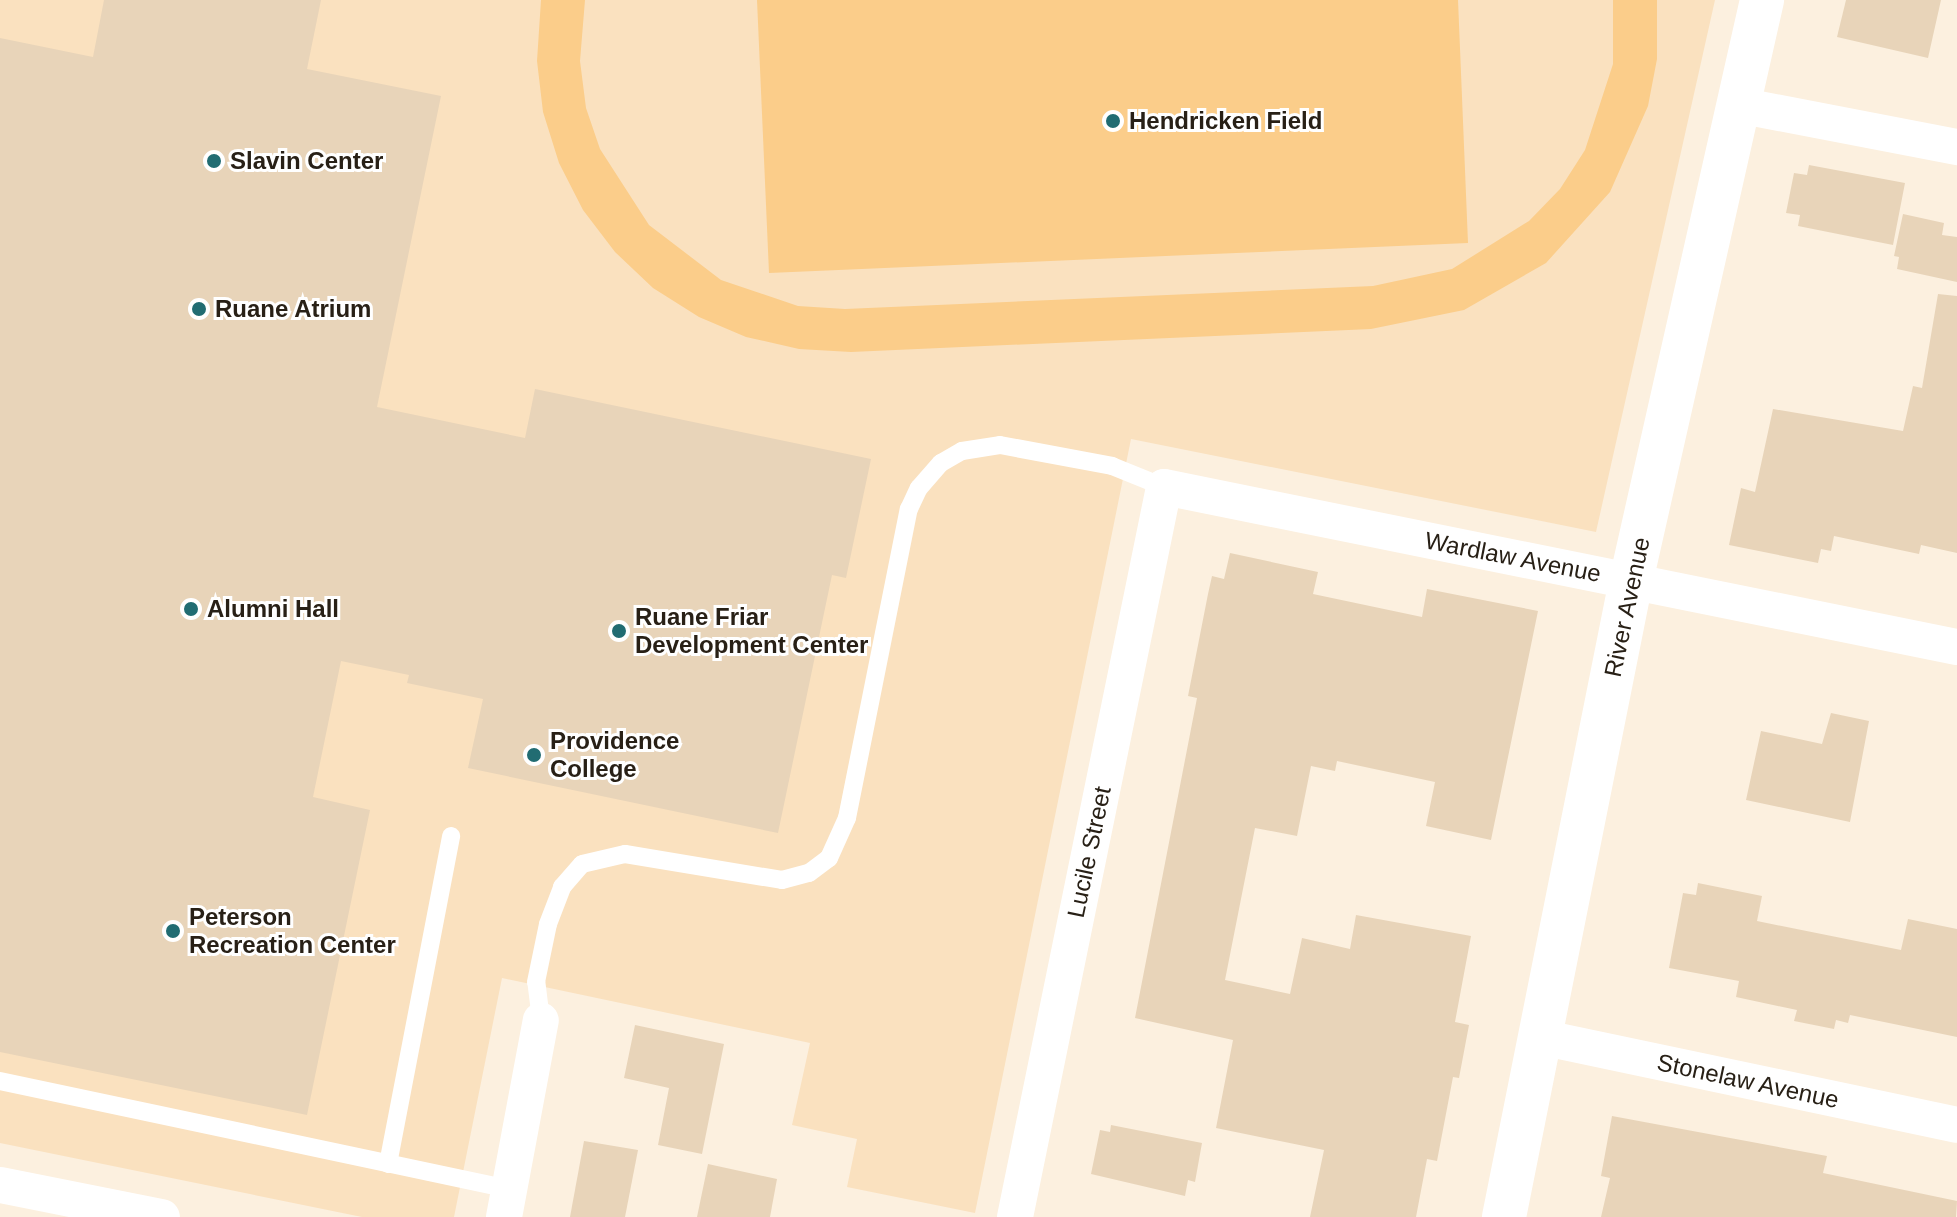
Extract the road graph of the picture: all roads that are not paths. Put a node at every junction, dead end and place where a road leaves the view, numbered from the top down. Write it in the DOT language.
graph roads {
  1 [pos="1762,0"];
  2 [pos="1738,105"];
  3 [pos="1957,147"];
  4 [pos="1164,487"];
  5 [pos="1631,581"];
  6 [pos="1957,647"];
  7 [pos="451,836"];
  8 [pos="541,1020"];
  9 [pos="1540,1037"];
  10 [pos="0,1081"];
  11 [pos="1957,1125"];
  12 [pos="388,1164"];
  13 [pos="11,1197"];
  14 [pos="507,1203"];
  15 [pos="162,1217"];
  16 [pos="1015,1217"];
  17 [pos="1504,1217"];
  1 -- 2 [label="street, River Avenue"];
  2 -- 3 [label="street"];
  2 -- 5 [label="street, River Avenue"];
  4 -- 5 [label="street, Wardlaw Avenue"];
  4 -- 8 [label="lane"];
  4 -- 16 [label="street, Lucile Street"];
  5 -- 6 [label="street, Wardlaw Avenue"];
  5 -- 9 [label="street, River Avenue"];
  7 -- 12 [label="lane"];
  8 -- 14 [label="street"];
  9 -- 11 [label="street, Stonelaw Avenue"];
  9 -- 17 [label="street, River Avenue"];
  10 -- 12 [label="lane"];
  12 -- 14 [label="lane"];
  13 -- 15 [label="street"];
}
